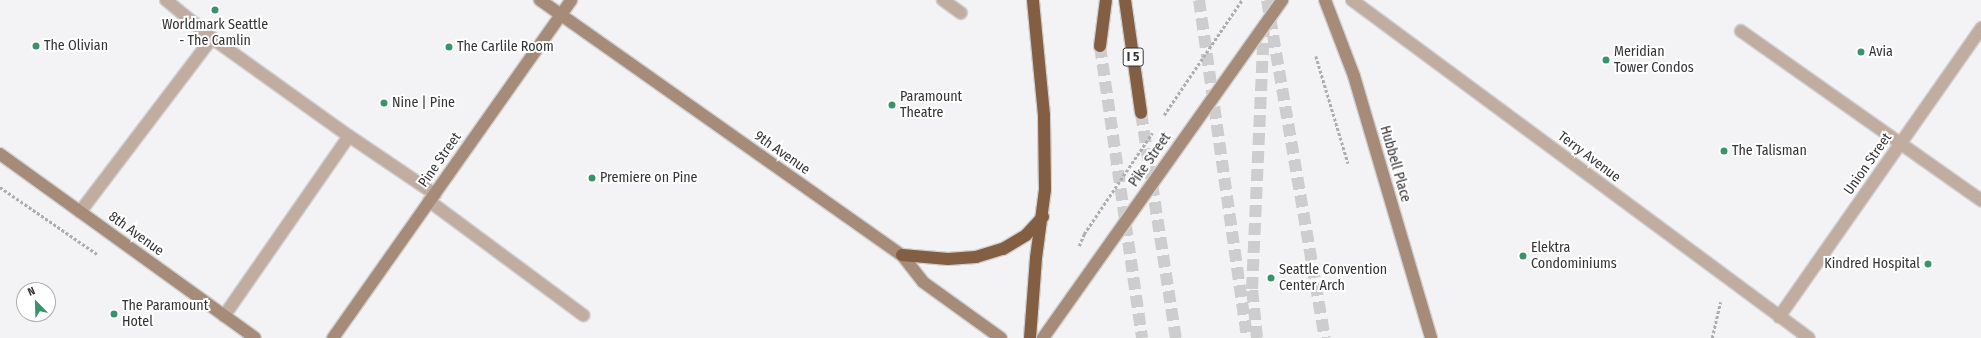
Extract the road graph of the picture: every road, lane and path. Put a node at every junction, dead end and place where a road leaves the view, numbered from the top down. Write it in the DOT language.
graph roads {
  1 [pos="166,0"];
  2 [pos="540,0"];
  3 [pos="571,0"];
  4 [pos="944,0"];
  5 [pos="1032,0"];
  6 [pos="1106,0"];
  7 [pos="1125,0"];
  8 [pos="1242,0"];
  9 [pos="1282,0"];
  10 [pos="1326,0"];
  11 [pos="1352,0"];
  12 [pos="961,13"];
  13 [pos="560,15"];
  14 [pos="1981,28"];
  15 [pos="1741,31"];
  16 [pos="212,38"];
  17 [pos="1100,46"];
  18 [pos="1316,56"];
  19 [pos="1141,113"];
  20 [pos="1163,117"];
  21 [pos="1154,130"];
  22 [pos="349,136"];
  23 [pos="1900,144"];
  24 [pos="0,154"];
  25 [pos="1348,163"];
  26 [pos="432,197"];
  27 [pos="1981,200"];
  28 [pos="80,212"];
  29 [pos="1043,217"];
  30 [pos="1078,248"];
  31 [pos="902,256"];
  32 [pos="1720,302"];
  33 [pos="584,315"];
  34 [pos="224,316"];
  35 [pos="1779,317"];
  36 [pos="255,338"];
  37 [pos="333,338"];
  38 [pos="1000,338"];
  39 [pos="1030,338"];
  40 [pos="1043,338"];
  41 [pos="1431,338"];
  42 [pos="1712,338"];
  43 [pos="1809,338"];
  1 -- 16 [label="street"];
  2 -- 13 [label="main road, 9th Avenue"];
  3 -- 13 [label="main road, Pine Street"];
  4 -- 12 [label="street"];
  5 -- 29 [label="highway"];
  6 -- 17 [label="highway"];
  7 -- 19 [label="highway, I 5"];
  8 -- 20 [label="path"];
  9 -- 40 [label="main road, Pike Street"];
  10 -- 41 [label="main road, Hubbell Place"];
  11 -- 35 [label="street, Terry Avenue"];
  13 -- 26 [label="main road, Pine Street"];
  13 -- 31 [label="main road, 9th Avenue"];
  14 -- 23 [label="street, Union Street"];
  15 -- 23 [label="street"];
  16 -- 22 [label="street"];
  16 -- 28 [label="street"];
  18 -- 25 [label="path"];
  21 -- 30 [label="path"];
  22 -- 26 [label="street"];
  22 -- 34 [label="street"];
  23 -- 27 [label="street"];
  23 -- 35 [label="street, Union Street"];
  24 -- 28 [label="main road, 8th Avenue"];
  26 -- 33 [label="street"];
  26 -- 37 [label="main road, Pine Street"];
  28 -- 34 [label="main road, 8th Avenue"];
  29 -- 31 [label="highway"];
  29 -- 39 [label="highway"];
  31 -- 38 [label="main road, 9th Avenue"];
  32 -- 42 [label="path"];
  34 -- 36 [label="main road, 8th Avenue"];
  35 -- 43 [label="street, Terry Avenue"];
}
